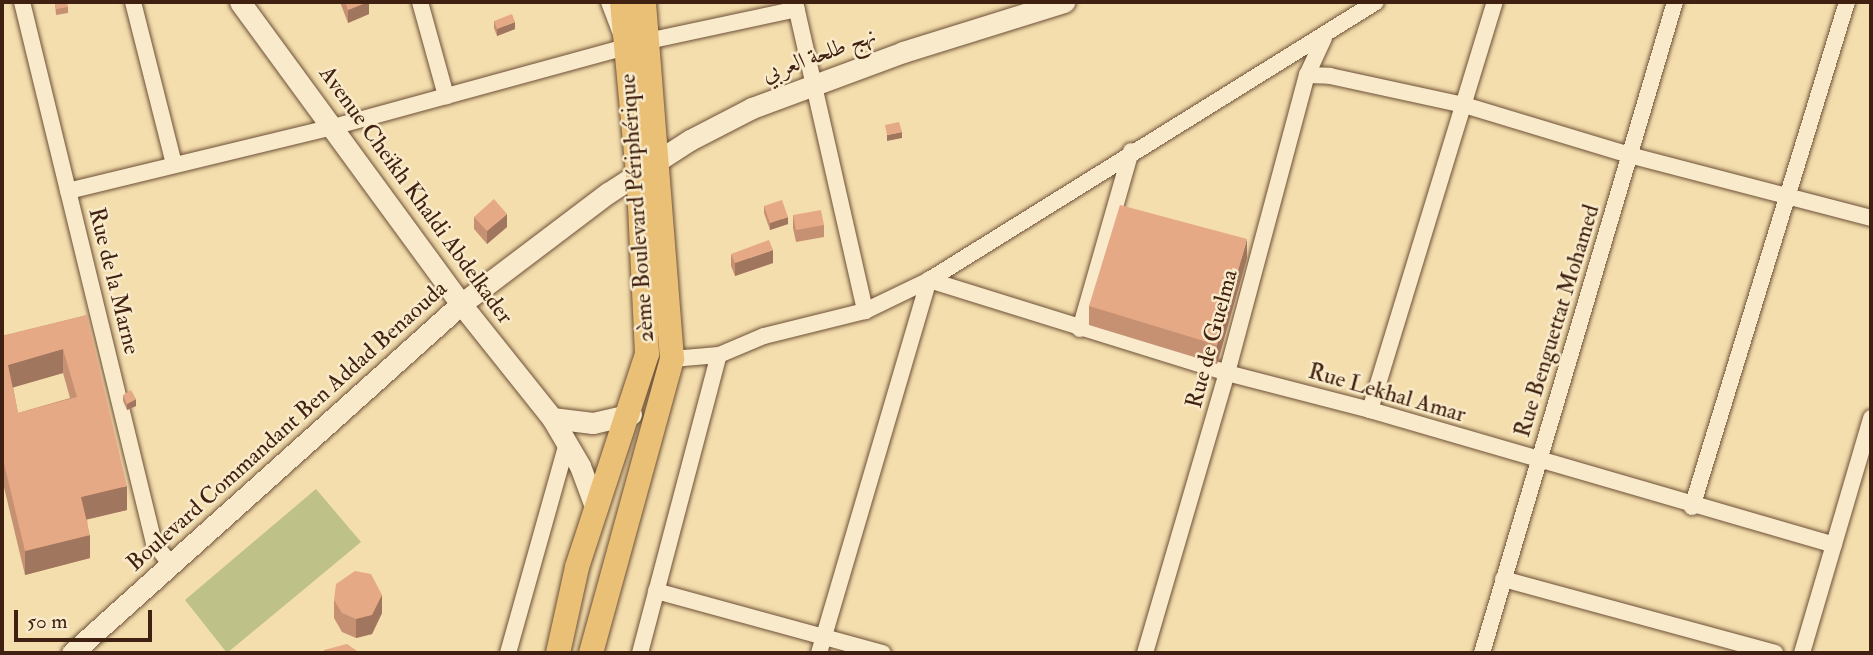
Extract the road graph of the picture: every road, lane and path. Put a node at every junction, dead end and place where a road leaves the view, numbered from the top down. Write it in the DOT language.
graph roads {
  1 [pos="22,2"];
  2 [pos="133,2"];
  3 [pos="240,2"];
  4 [pos="420,2"];
  5 [pos="609,2"];
  6 [pos="622,2"];
  7 [pos="644,2"];
  8 [pos="1029,2"];
  9 [pos="1064,2"];
  10 [pos="1376,2"];
  11 [pos="1495,2"];
  12 [pos="1675,2"];
  13 [pos="1847,2"];
  14 [pos="796,5"];
  15 [pos="1324,38"];
  16 [pos="637,44"];
  17 [pos="1307,75"];
  18 [pos="813,77"];
  19 [pos="446,96"];
  20 [pos="1464,105"];
  21 [pos="333,127"];
  22 [pos="1131,151"];
  23 [pos="1633,156"];
  24 [pos="647,161"];
  25 [pos="174,164"];
  26 [pos="68,191"];
  27 [pos="608,193"];
  28 [pos="1789,197"];
  29 [pos="1871,218"];
  30 [pos="929,281"];
  31 [pos="461,304"];
  32 [pos="865,310"];
  33 [pos="1080,329"];
  34 [pos="719,355"];
  35 [pos="672,359"];
  36 [pos="1227,373"];
  37 [pos="1370,410"];
  38 [pos="631,414"];
  39 [pos="552,418"];
  40 [pos="1871,418"];
  41 [pos="568,443"];
  42 [pos="1538,459"];
  43 [pos="1692,507"];
  44 [pos="596,509"];
  45 [pos="1834,545"];
  46 [pos="172,566"];
  47 [pos="1503,579"];
  48 [pos="656,590"];
  49 [pos="821,645"];
  50 [pos="72,653"];
  51 [pos="508,653"];
  52 [pos="558,653"];
  53 [pos="591,653"];
  54 [pos="640,653"];
  55 [pos="883,653"];
  56 [pos="1145,653"];
  57 [pos="1482,653"];
  58 [pos="1775,653"];
  59 [pos="1802,653"];
  1 -- 26 [label="street, Rue de la Marne"];
  2 -- 25 [label="street"];
  3 -- 21 [label="street, Avenue Cheïkh Khaldi Abdelkader"];
  4 -- 19 [label="street"];
  5 -- 16 [label="street"];
  6 -- 16 [label="main road, 2ème Boulevard Périphérique"];
  7 -- 16 [label="main road, 2ème Boulevard Périphérique"];
  8 -- 18 [label="street"];
  9 -- 18 [label="street, نهج طلحة العربي"];
  10 -- 15 [label="street"];
  11 -- 20 [label="street"];
  12 -- 23 [label="street, Rue Benguettat Mohamed"];
  13 -- 28 [label="street"];
  14 -- 16 [label="street"];
  14 -- 18 [label="street"];
  15 -- 17 [label="street, Rue de Guelma"];
  15 -- 22 [label="street"];
  16 -- 19 [label="street"];
  16 -- 24 [label="main road, 2ème Boulevard Périphérique"];
  17 -- 20 [label="street"];
  17 -- 36 [label="street, Rue de Guelma"];
  18 -- 24 [label="street, نهج طلحة العربي"];
  18 -- 32 [label="street"];
  19 -- 21 [label="street"];
  20 -- 23 [label="street"];
  20 -- 37 [label="street"];
  21 -- 25 [label="street"];
  21 -- 31 [label="street, Avenue Cheïkh Khaldi Abdelkader"];
  22 -- 30 [label="street"];
  22 -- 33 [label="street"];
  23 -- 28 [label="street"];
  23 -- 42 [label="street, Rue Benguettat Mohamed"];
  24 -- 27 [label="street, نهج طلحة العربي"];
  24 -- 35 [label="main road, 2ème Boulevard Périphérique"];
  24 -- 38 [label="main road, 2ème Boulevard Périphérique"];
  25 -- 26 [label="street"];
  26 -- 46 [label="street, Rue de la Marne"];
  27 -- 31 [label="street, Boulevard Commandant Ben Addad Benaouda"];
  28 -- 29 [label="street"];
  28 -- 43 [label="street"];
  30 -- 32 [label="street"];
  30 -- 33 [label="street, Rue Lekhal Amar"];
  30 -- 49 [label="street"];
  31 -- 39 [label="street, Avenue Cheïkh Khaldi Abdelkader"];
  31 -- 46 [label="street, Boulevard Commandant Ben Addad Benaouda"];
  32 -- 34 [label="street"];
  33 -- 36 [label="street, Rue Lekhal Amar"];
  34 -- 35 [label="street"];
  34 -- 48 [label="street"];
  35 -- 53 [label="main road, 2ème Boulevard Périphérique"];
  36 -- 37 [label="street, Rue Lekhal Amar"];
  36 -- 56 [label="street, Rue de Guelma"];
  37 -- 42 [label="street, Rue Lekhal Amar"];
  38 -- 39 [label="street"];
  38 -- 44 [label="main road, 2ème Boulevard Périphérique"];
  39 -- 41 [label="street, Avenue Cheïkh Khaldi Abdelkader"];
  40 -- 45 [label="street"];
  41 -- 44 [label="street, Avenue Cheïkh Khaldi Abdelkader"];
  41 -- 51 [label="street"];
  42 -- 43 [label="street, Rue Lekhal Amar"];
  42 -- 47 [label="street, Rue Benguettat Mohamed"];
  43 -- 45 [label="street, Rue Lekhal Amar"];
  44 -- 52 [label="main road, 2ème Boulevard Périphérique"];
  45 -- 59 [label="street"];
  46 -- 50 [label="street, Boulevard Commandant Ben Addad Benaouda"];
  47 -- 57 [label="street, Rue Benguettat Mohamed"];
  47 -- 58 [label="street"];
  48 -- 49 [label="street"];
  48 -- 54 [label="street"];
  49 -- 55 [label="street"];
}
